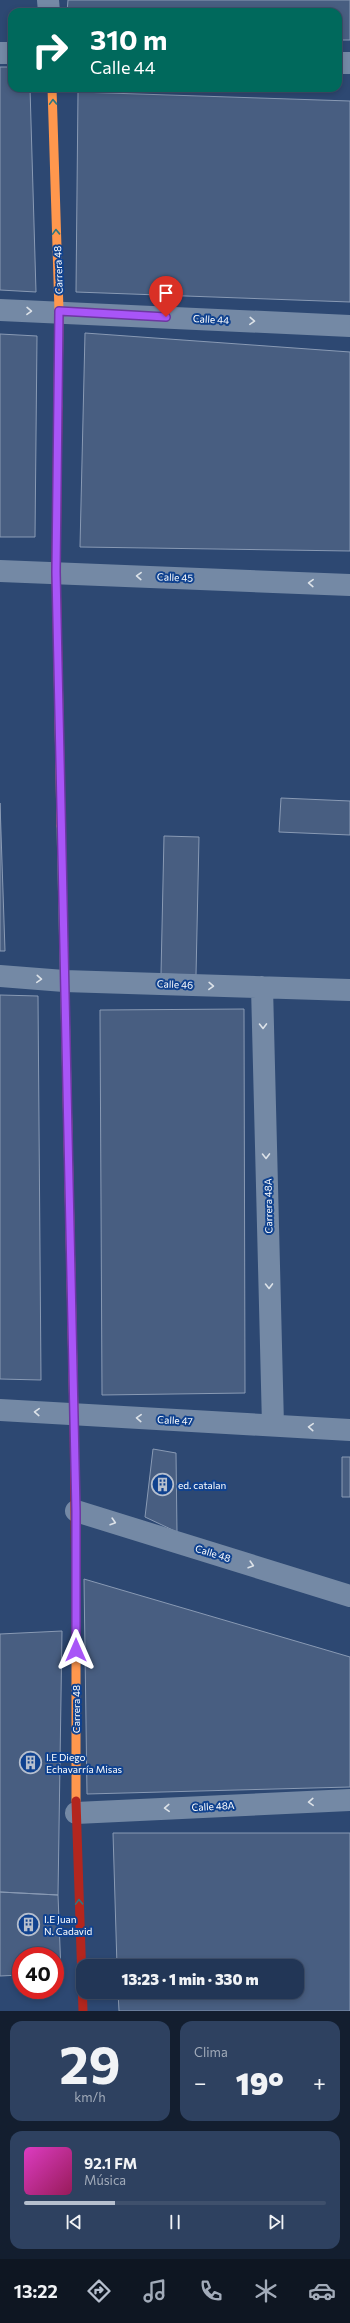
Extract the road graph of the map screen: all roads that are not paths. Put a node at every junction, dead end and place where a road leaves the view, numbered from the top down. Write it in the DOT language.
graph roads {
  1 [pos="52,92"];
  2 [pos="0,310"];
  3 [pos="59,311"];
  4 [pos="350,326"];
  5 [pos="0,571"];
  6 [pos="56,572"];
  7 [pos="350,585"];
  8 [pos="0,976"];
  9 [pos="64,981"];
  10 [pos="262,987"];
  11 [pos="350,990"];
  12 [pos="0,1410"];
  13 [pos="73,1414"];
  14 [pos="272,1425"];
  15 [pos="350,1430"];
  16 [pos="76,1511"];
  17 [pos="350,1596"];
  18 [pos="350,1800"];
  19 [pos="76,1813"];
  20 [pos="83,2011"];
  3 -- 1 [label="street, Carrera 48, one-way"];
  2 -- 3 [label="street, Calle 44, one-way"];
  3 -- 4 [label="street, Calle 44, one-way"];
  3 -- 6 [label="street, Carrera 48"];
  5 -- 6 [label="street, Calle 45"];
  7 -- 6 [label="street, Calle 45, one-way"];
  6 -- 9 [label="street, Carrera 48"];
  8 -- 9 [label="street, Calle 46, one-way"];
  9 -- 10 [label="street, Calle 46, one-way"];
  9 -- 13 [label="street, Carrera 48"];
  10 -- 11 [label="street, Calle 46"];
  10 -- 14 [label="street, Carrera 48A, one-way"];
  13 -- 12 [label="street, Calle 47, one-way"];
  14 -- 13 [label="street, Calle 47, one-way"];
  13 -- 16 [label="street, Carrera 48"];
  15 -- 14 [label="street, Calle 47, one-way"];
  16 -- 17 [label="street, Calle 48, one-way"];
  16 -- 19 [label="street, Carrera 48"];
  18 -- 19 [label="street, Calle 48A, one-way"];
  20 -- 19 [label="street, Carrera 48, one-way"];
}
